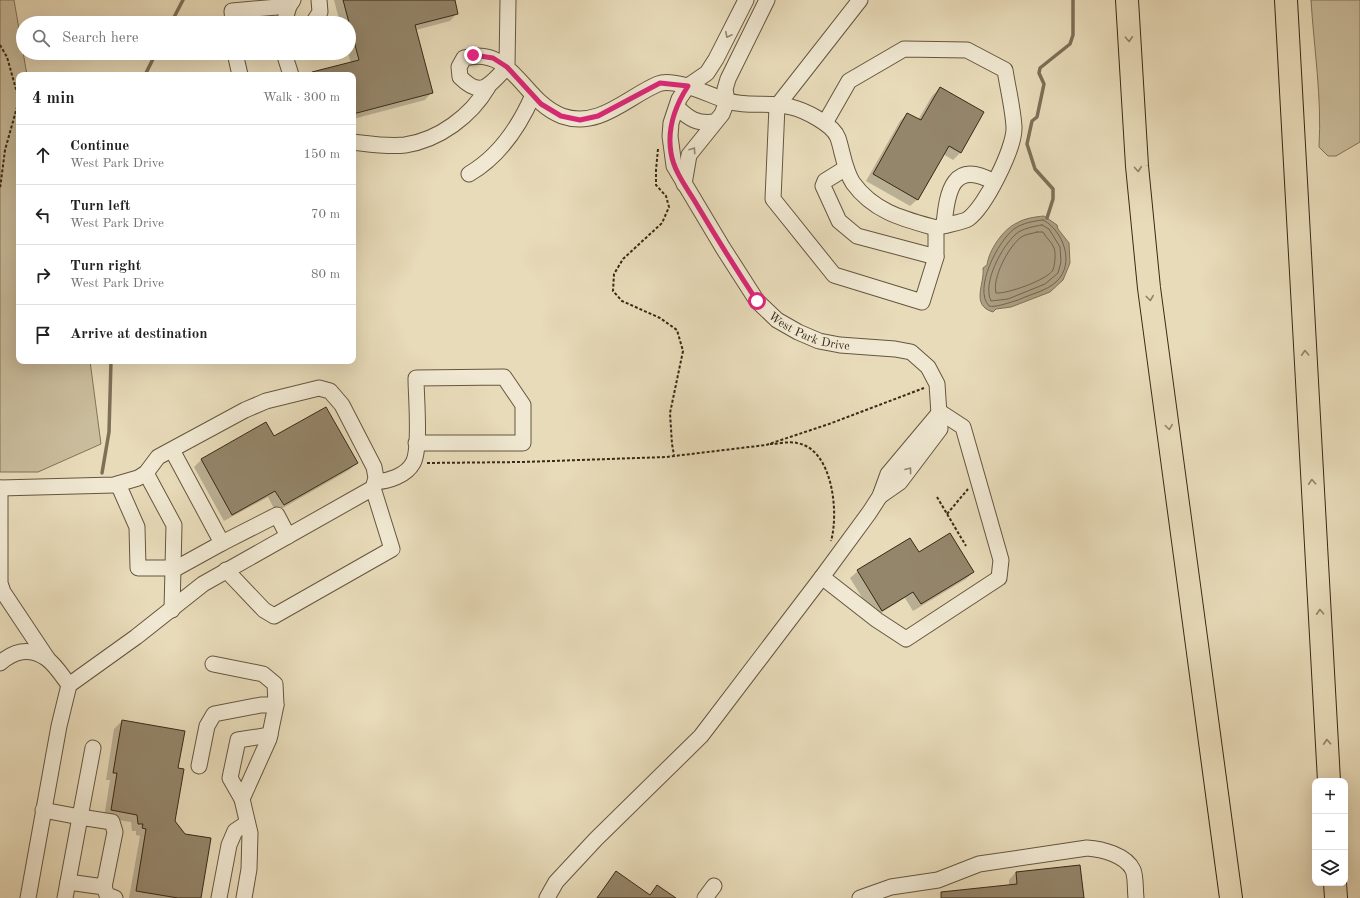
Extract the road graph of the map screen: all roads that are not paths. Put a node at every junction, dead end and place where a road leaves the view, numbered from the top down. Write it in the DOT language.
graph roads {
  1 [pos="320,0"];
  2 [pos="508,0"];
  3 [pos="746,0"];
  4 [pos="766,0"];
  5 [pos="860,0"];
  6 [pos="1127,0"];
  7 [pos="1286,0"];
  8 [pos="291,3"];
  9 [pos="232,16"];
  10 [pos="286,16"];
  11 [pos="317,16"];
  12 [pos="237,60"];
  13 [pos="286,60"];
  14 [pos="507,67"];
  15 [pos="239,72"];
  16 [pos="290,72"];
  17 [pos="688,86"];
  18 [pos="488,87"];
  19 [pos="533,95"];
  20 [pos="727,101"];
  21 [pos="776,106"];
  22 [pos="677,107"];
  23 [pos="714,122"];
  24 [pos="825,123"];
  25 [pos="356,142"];
  26 [pos="846,168"];
  27 [pos="469,174"];
  28 [pos="994,182"];
  29 [pos="684,184"];
  30 [pos="940,226"];
  31 [pos="936,257"];
  32 [pos="940,412"];
  33 [pos="416,443"];
  34 [pos="172,450"];
  35 [pos="146,473"];
  36 [pos="118,484"];
  37 [pos="374,485"];
  38 [pos="0,488"];
  39 [pos="288,536"];
  40 [pos="222,544"];
  41 [pos="0,560"];
  42 [pos="173,569"];
  43 [pos="226,570"];
  44 [pos="822,578"];
  45 [pos="172,610"];
  46 [pos="47,658"];
  47 [pos="0,664"];
  48 [pos="213,664"];
  49 [pos="69,685"];
  50 [pos="276,706"];
  51 [pos="270,735"];
  52 [pos="93,748"];
  53 [pos="199,766"];
  54 [pos="1329,778"];
  55 [pos="242,799"];
  56 [pos="43,810"];
  57 [pos="80,817"];
  58 [pos="247,823"];
  59 [pos="68,882"];
  60 [pos="104,886"];
  61 [pos="1335,886"];
  62 [pos="28,898"];
  63 [pos="65,898"];
  64 [pos="115,898"];
  65 [pos="219,898"];
  66 [pos="244,898"];
  67 [pos="546,898"];
  68 [pos="860,898"];
  69 [pos="1136,898"];
  70 [pos="1231,898"];
  71 [pos="1336,898"];
  1 -- 11 [label="street"];
  2 -- 14 [label="street"];
  3 -- 17 [label="street, West Park Drive, one-way"];
  4 -- 20 [label="street"];
  5 -- 21 [label="street"];
  6 -- 70 [label="highway, one-way"];
  54 -- 7 [label="highway, one-way"];
  8 -- 9 [label="street"];
  8 -- 10 [label="street"];
  12 -- 15 [label="street"];
  13 -- 16 [label="street"];
  14 -- 18 [label="street"];
  14 -- 18 [label="street"];
  14 -- 19 [label="street"];
  17 -- 19 [label="street"];
  17 -- 20 [label="street"];
  17 -- 22 [label="street, West Park Drive"];
  18 -- 25 [label="street"];
  19 -- 27 [label="street"];
  20 -- 21 [label="street"];
  20 -- 23 [label="street"];
  21 -- 24 [label="street"];
  21 -- 31 [label="street"];
  22 -- 23 [label="street"];
  22 -- 29 [label="street, West Park Drive"];
  29 -- 23 [label="street, one-way"];
  24 -- 26 [label="street"];
  24 -- 28 [label="street"];
  26 -- 30 [label="street"];
  26 -- 31 [label="street"];
  28 -- 30 [label="street"];
  28 -- 30 [label="street"];
  29 -- 32 [label="street, West Park Drive"];
  30 -- 31 [label="street"];
  32 -- 44 [label="street, West Park Drive"];
  32 -- 44 [label="street"];
  33 -- 33 [label="street"];
  33 -- 37 [label="street"];
  34 -- 35 [label="street"];
  34 -- 37 [label="street"];
  34 -- 40 [label="street"];
  35 -- 36 [label="street"];
  35 -- 42 [label="street"];
  36 -- 38 [label="street"];
  36 -- 42 [label="street"];
  37 -- 39 [label="street"];
  37 -- 43 [label="street"];
  38 -- 41 [label="street"];
  39 -- 40 [label="street"];
  39 -- 43 [label="street"];
  40 -- 42 [label="street"];
  41 -- 46 [label="street"];
  42 -- 45 [label="street"];
  43 -- 45 [label="street"];
  44 -- 67 [label="street, West Park Drive"];
  45 -- 49 [label="street"];
  46 -- 47 [label="street"];
  46 -- 49 [label="street"];
  48 -- 50 [label="street"];
  49 -- 56 [label="street"];
  50 -- 51 [label="street"];
  50 -- 53 [label="street"];
  51 -- 55 [label="street"];
  51 -- 55 [label="street"];
  52 -- 57 [label="street"];
  55 -- 58 [label="street"];
  56 -- 57 [label="street"];
  56 -- 62 [label="street"];
  57 -- 59 [label="street"];
  57 -- 60 [label="street"];
  58 -- 65 [label="street"];
  58 -- 66 [label="street"];
  59 -- 60 [label="street"];
  59 -- 63 [label="street"];
  60 -- 64 [label="street"];
  61 -- 71 [label="highway"];
  68 -- 69 [label="street"];
}
